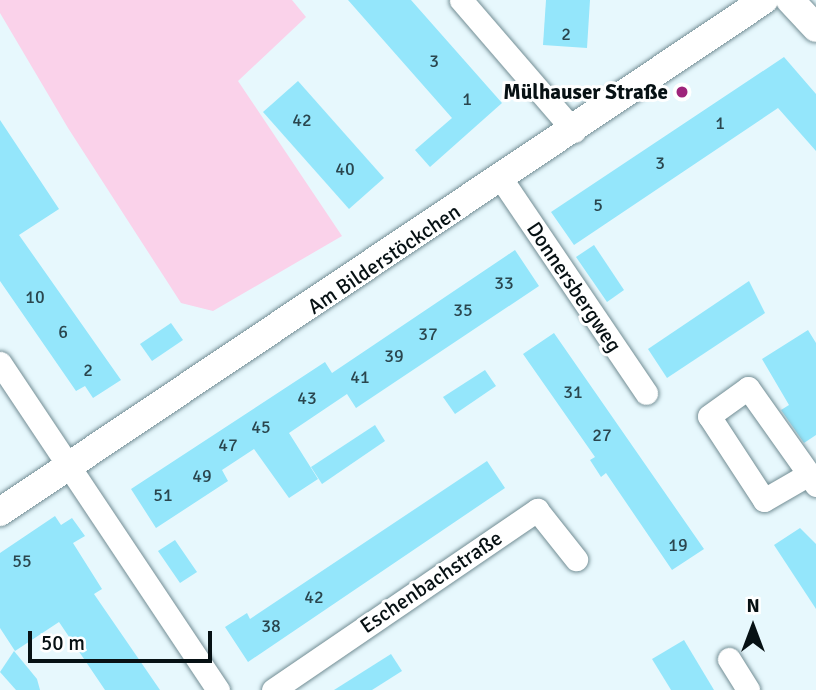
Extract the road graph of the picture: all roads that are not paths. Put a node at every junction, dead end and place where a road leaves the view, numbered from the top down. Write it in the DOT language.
graph roads {
  1 [pos="461,0"];
  2 [pos="764,0"];
  3 [pos="790,0"];
  4 [pos="816,29"];
  5 [pos="574,131"];
  6 [pos="502,180"];
  7 [pos="0,363"];
  8 [pos="646,393"];
  9 [pos="68,466"];
  10 [pos="812,479"];
  11 [pos="0,512"];
  12 [pos="576,559"];
  13 [pos="729,659"];
  14 [pos="218,690"];
  15 [pos="272,690"];
  16 [pos="748,690"];
  1 -- 5 [label="street"];
  2 -- 5 [label="street, Am Bilderstöckchen"];
  3 -- 4 [label="street"];
  5 -- 6 [label="street, Am Bilderstöckchen"];
  6 -- 8 [label="street, Donnersbergweg"];
  6 -- 9 [label="street, Am Bilderstöckchen"];
  7 -- 9 [label="street"];
  9 -- 11 [label="street, Am Bilderstöckchen"];
  9 -- 14 [label="street"];
  10 -- 10 [label="street"];
  12 -- 15 [label="street, Eschenbachstraße"];
  13 -- 16 [label="street"];
}
